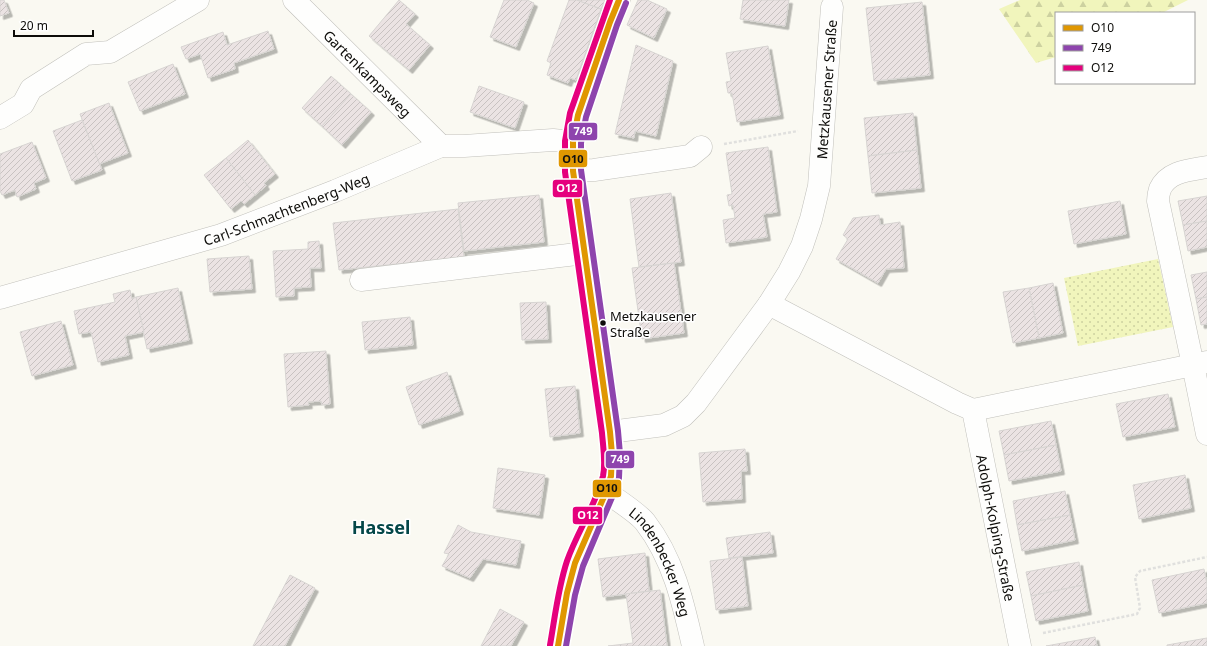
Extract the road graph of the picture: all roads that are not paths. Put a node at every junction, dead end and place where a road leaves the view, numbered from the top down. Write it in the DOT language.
graph roads {
  1 [pos="198,0"];
  2 [pos="294,0"];
  3 [pos="619,0"];
  4 [pos="832,7"];
  5 [pos="0,118"];
  6 [pos="573,142"];
  7 [pos="441,146"];
  8 [pos="702,147"];
  9 [pos="1207,167"];
  10 [pos="573,171"];
  11 [pos="585,253"];
  12 [pos="361,280"];
  13 [pos="0,298"];
  14 [pos="768,304"];
  15 [pos="1200,364"];
  16 [pos="973,410"];
  17 [pos="610,432"];
  18 [pos="1207,434"];
  19 [pos="606,492"];
  20 [pos="1019,642"];
  21 [pos="558,646"];
  22 [pos="693,646"];
  1 -- 5 [label="street"];
  2 -- 7 [label="street, Gartenkampsweg"];
  3 -- 6 [label="street"];
  4 -- 14 [label="street, Metzkausener Straße"];
  6 -- 7 [label="street, Carl-Schmachtenberg-Weg"];
  6 -- 10 [label="street"];
  7 -- 13 [label="street, Carl-Schmachtenberg-Weg"];
  8 -- 10 [label="street"];
  9 -- 15 [label="street"];
  10 -- 11 [label="street"];
  11 -- 12 [label="street"];
  11 -- 17 [label="street"];
  14 -- 16 [label="street"];
  14 -- 17 [label="street, Metzkausener Straße"];
  15 -- 16 [label="street"];
  15 -- 18 [label="street"];
  16 -- 20 [label="street, Adolph-Kolping-Straße"];
  17 -- 19 [label="street"];
  19 -- 21 [label="street"];
  19 -- 22 [label="street, Lindenbecker Weg"];
}
